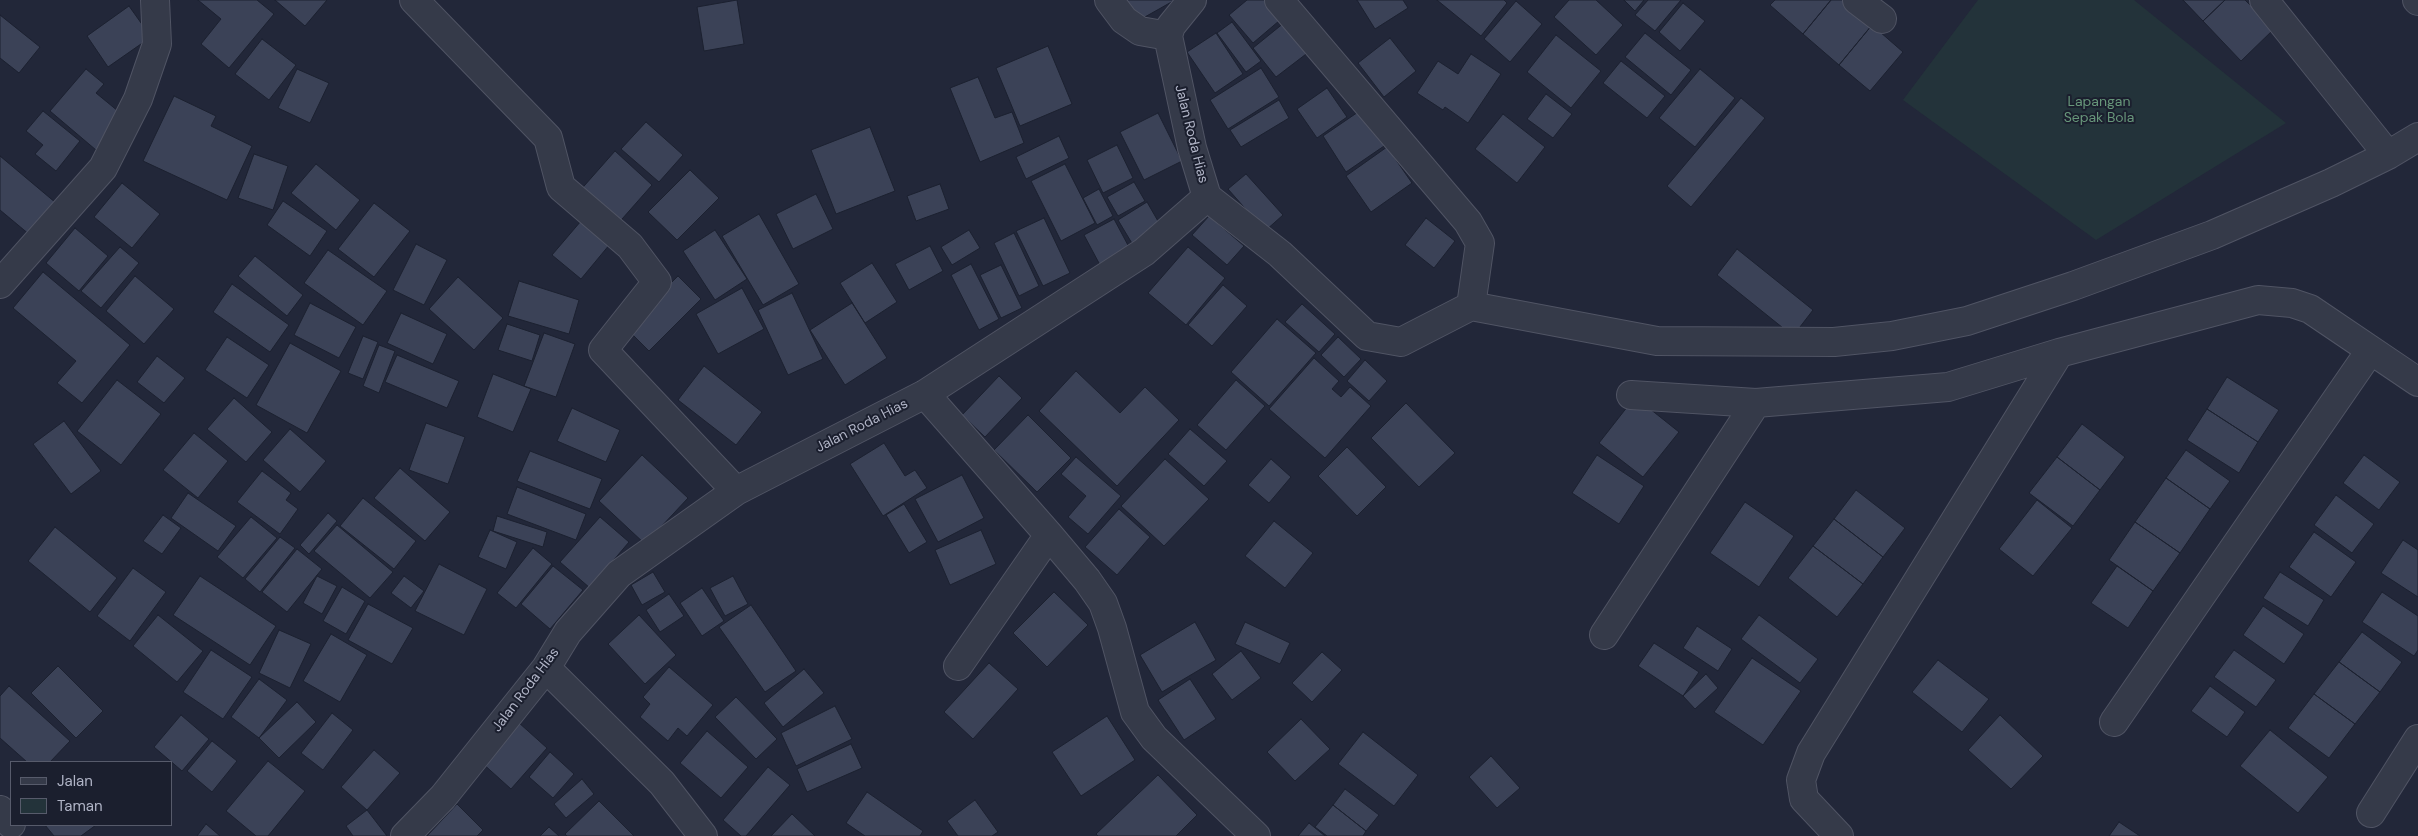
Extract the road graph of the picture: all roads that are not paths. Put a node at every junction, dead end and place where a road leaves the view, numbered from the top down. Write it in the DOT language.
graph roads {
  1 [pos="155,0"];
  2 [pos="414,0"];
  3 [pos="1109,0"];
  4 [pos="1192,0"];
  5 [pos="1279,0"];
  6 [pos="1858,0"];
  7 [pos="2264,0"];
  8 [pos="1882,19"];
  9 [pos="1168,36"];
  10 [pos="2418,137"];
  11 [pos="2388,155"];
  12 [pos="1207,197"];
  13 [pos="0,284"];
  14 [pos="1471,306"];
  15 [pos="2370,351"];
  16 [pos="2059,353"];
  17 [pos="2418,382"];
  18 [pos="925,394"];
  19 [pos="1631,394"];
  20 [pos="1756,403"];
  21 [pos="736,491"];
  22 [pos="1049,535"];
  23 [pos="1604,635"];
  24 [pos="958,666"];
  25 [pos="546,668"];
  26 [pos="2114,722"];
  27 [pos="2418,739"];
  28 [pos="2371,813"];
  29 [pos="1232,823"];
  30 [pos="12,826"];
  31 [pos="20,836"];
  32 [pos="405,836"];
  33 [pos="703,836"];
  34 [pos="1256,836"];
  35 [pos="1839,836"];
  1 -- 13 [label="street"];
  2 -- 21 [label="street"];
  3 -- 9 [label="street"];
  4 -- 9 [label="street"];
  5 -- 14 [label="street"];
  6 -- 8 [label="street"];
  7 -- 11 [label="street"];
  9 -- 12 [label="street, Jalan Roda Hias"];
  10 -- 11 [label="street"];
  11 -- 14 [label="street"];
  12 -- 14 [label="street"];
  12 -- 18 [label="street, Jalan Roda Hias"];
  15 -- 16 [label="street"];
  15 -- 17 [label="street"];
  15 -- 26 [label="street"];
  16 -- 20 [label="street"];
  16 -- 35 [label="street"];
  18 -- 21 [label="street, Jalan Roda Hias"];
  18 -- 22 [label="street"];
  19 -- 20 [label="street"];
  20 -- 23 [label="street"];
  21 -- 25 [label="street, Jalan Roda Hias"];
  22 -- 24 [label="street"];
  22 -- 29 [label="street"];
  25 -- 32 [label="street, Jalan Roda Hias"];
  25 -- 33 [label="street"];
  27 -- 28 [label="street"];
  29 -- 34 [label="street"];
  30 -- 31 [label="street"];
}
